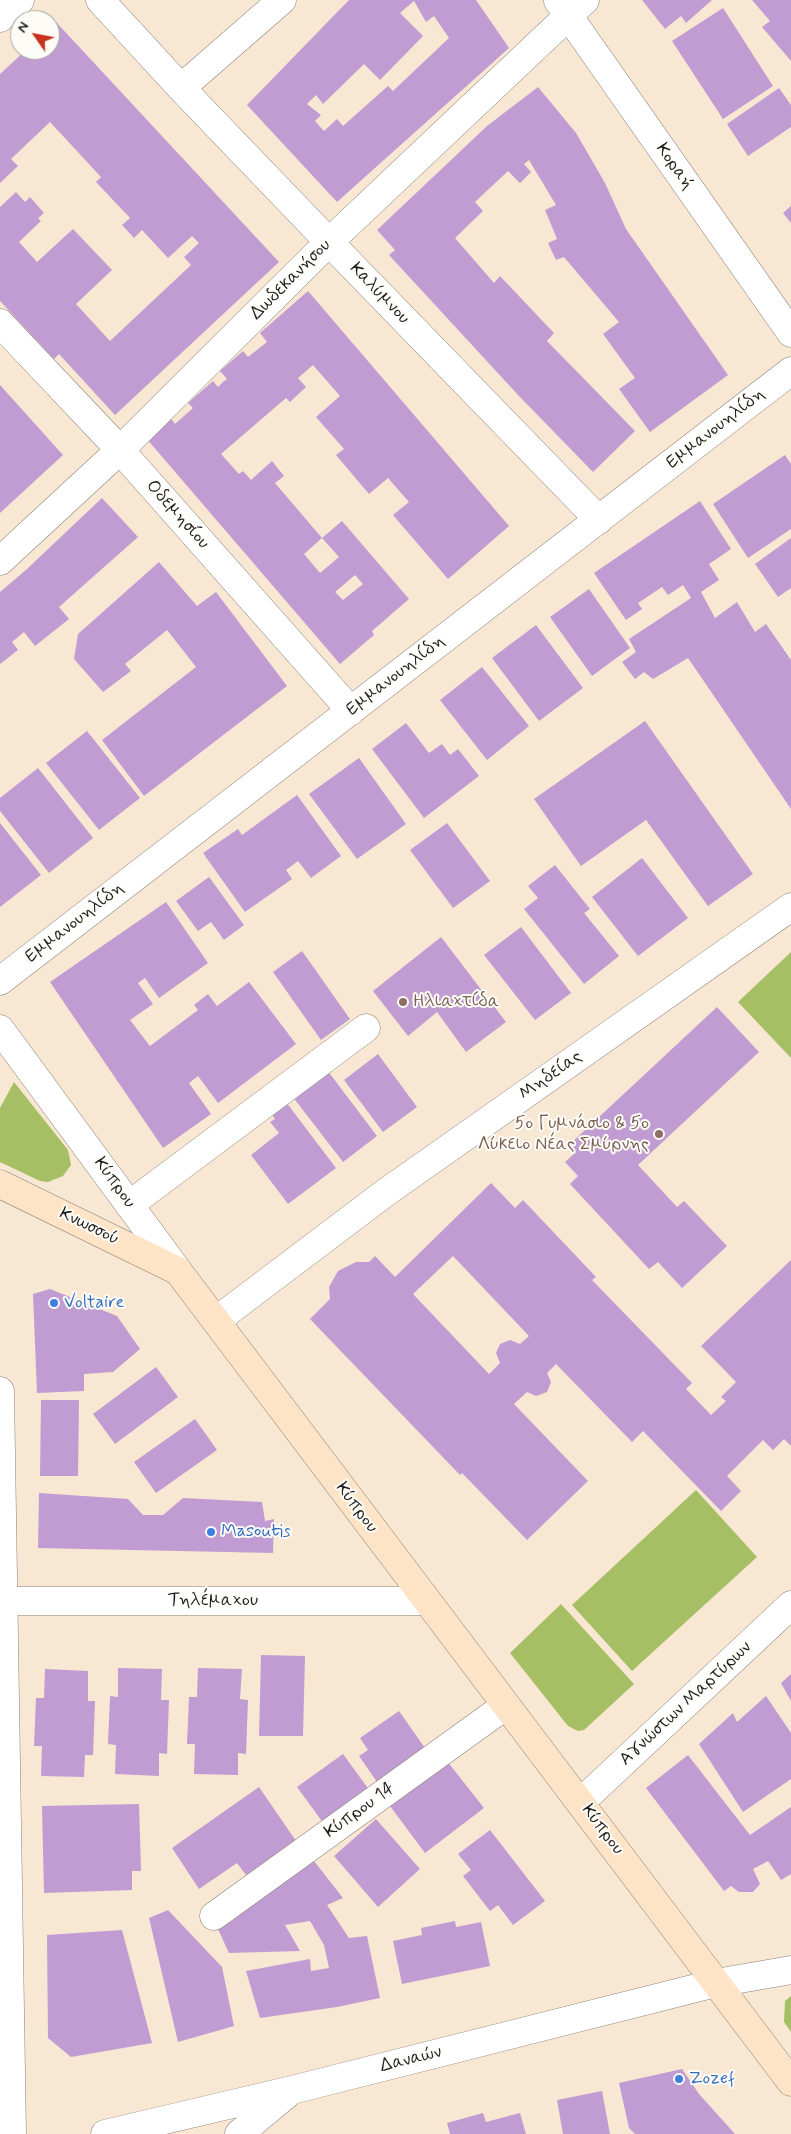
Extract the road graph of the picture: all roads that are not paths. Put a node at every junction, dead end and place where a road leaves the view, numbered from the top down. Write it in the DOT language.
graph roads {
  1 [pos="20,0"];
  2 [pos="100,0"];
  3 [pos="282,0"];
  4 [pos="570,5"];
  5 [pos="0,18"];
  6 [pos="181,88"];
  7 [pos="329,242"];
  8 [pos="0,323"];
  9 [pos="791,333"];
  10 [pos="791,371"];
  11 [pos="120,450"];
  12 [pos="599,520"];
  13 [pos="0,561"];
  14 [pos="351,711"];
  15 [pos="791,907"];
  16 [pos="0,981"];
  17 [pos="366,1028"];
  18 [pos="0,1029"];
  19 [pos="0,1184"];
  20 [pos="129,1204"];
  21 [pos="178,1271"];
  22 [pos="217,1320"];
  23 [pos="0,1391"];
  24 [pos="2,1601"];
  25 [pos="426,1601"];
  26 [pos="791,1605"];
  27 [pos="505,1706"];
  28 [pos="581,1802"];
  29 [pos="214,1916"];
  30 [pos="791,1970"];
  31 [pos="716,1983"];
  32 [pos="791,2082"];
  33 [pos="292,2090"];
  34 [pos="12,2134"];
  35 [pos="105,2134"];
  36 [pos="239,2134"];
  1 -- 5 [label="street"];
  2 -- 6 [label="street, Καλύμνου"];
  3 -- 6 [label="street"];
  4 -- 7 [label="street, Δωδεκανήσου"];
  4 -- 9 [label="street, Κοραή"];
  6 -- 7 [label="street, Καλύμνου"];
  7 -- 11 [label="street, Δωδεκανήσου"];
  7 -- 12 [label="street, Καλύμνου"];
  8 -- 11 [label="street, Οδεμησίου"];
  10 -- 12 [label="street, Εμμανουηλίδη"];
  11 -- 13 [label="street, Δωδεκανήσου"];
  11 -- 14 [label="street, Οδεμησίου"];
  12 -- 14 [label="street, Εμμανουηλίδη"];
  14 -- 16 [label="street, Εμμανουηλίδη"];
  15 -- 22 [label="street, Μηδείας"];
  17 -- 20 [label="street"];
  18 -- 20 [label="street, Κύπρου"];
  19 -- 21 [label="street, Κνωσσού"];
  20 -- 21 [label="street, Κύπρου"];
  21 -- 22 [label="street, Κύπρου"];
  22 -- 25 [label="street, Κύπρου"];
  23 -- 24 [label="street"];
  24 -- 25 [label="street, Τηλέμαχου"];
  24 -- 34 [label="street"];
  25 -- 27 [label="street, Κύπρου"];
  26 -- 28 [label="street, Αγνώστων Μαρτύρων"];
  27 -- 28 [label="street, Κύπρου"];
  27 -- 29 [label="street, Κύπρου 14"];
  28 -- 31 [label="street, Κύπρου"];
  30 -- 31 [label="street, Δαναών"];
  31 -- 32 [label="street, Κύπρου"];
  31 -- 33 [label="street, Δαναών"];
  33 -- 35 [label="street, Δαναών"];
  33 -- 36 [label="street"];
}
